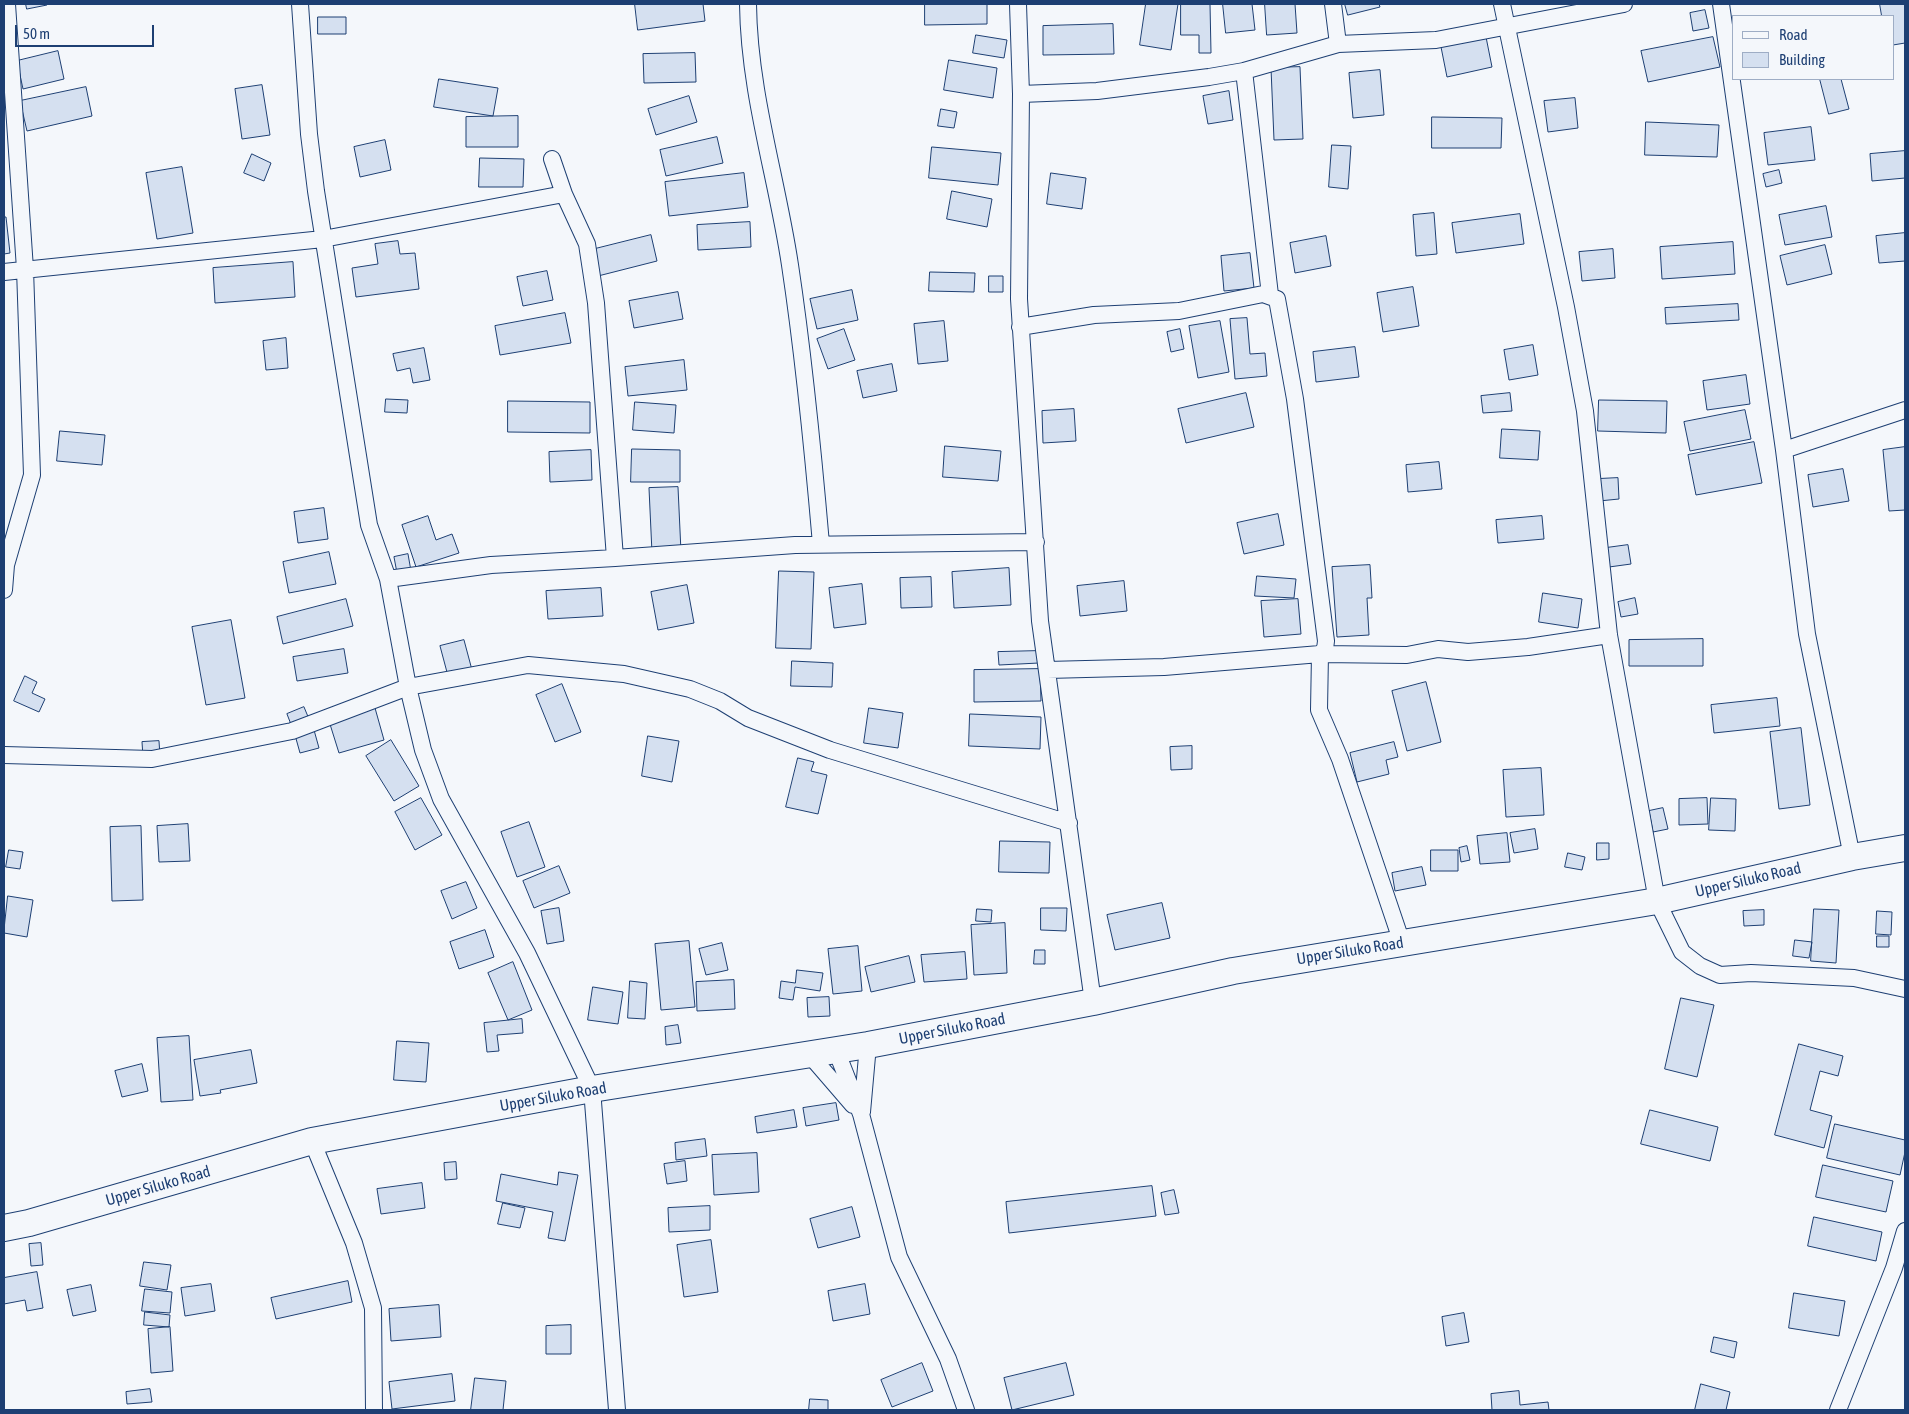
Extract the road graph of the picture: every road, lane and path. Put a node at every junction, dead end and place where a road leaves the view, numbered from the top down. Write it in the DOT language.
graph roads {
  1 [pos="7,4"];
  2 [pos="300,4"];
  3 [pos="748,4"];
  4 [pos="1018,4"];
  5 [pos="1333,4"];
  6 [pos="1502,4"];
  7 [pos="1624,4"];
  8 [pos="1721,4"];
  9 [pos="1507,26"];
  10 [pos="1338,44"];
  11 [pos="1244,71"];
  12 [pos="1021,94"];
  13 [pos="552,158"];
  14 [pos="564,194"];
  15 [pos="323,239"];
  16 [pos="25,269"];
  17 [pos="4,272"];
  18 [pos="1270,295"];
  19 [pos="1020,327"];
  20 [pos="1905,410"];
  21 [pos="1784,450"];
  22 [pos="1036,542"];
  23 [pos="821,544"];
  24 [pos="615,558"];
  25 [pos="388,579"];
  26 [pos="4,590"];
  27 [pos="1609,634"];
  28 [pos="1320,654"];
  29 [pos="1047,670"];
  30 [pos="408,687"];
  31 [pos="4,755"];
  32 [pos="1069,822"];
  33 [pos="1905,848"];
  34 [pos="1852,856"];
  35 [pos="1657,901"];
  36 [pos="1402,943"];
  37 [pos="1905,989"];
  38 [pos="1093,1002"];
  39 [pos="868,1045"];
  40 [pos="836,1050"];
  41 [pos="808,1054"];
  42 [pos="592,1089"];
  43 [pos="861,1114"];
  44 [pos="312,1141"];
  45 [pos="4,1228"];
  46 [pos="1905,1231"];
  47 [pos="374,1410"];
  48 [pos="617,1410"];
  49 [pos="966,1410"];
  50 [pos="1838,1410"];
  1 -- 16 [label="street"];
  2 -- 15 [label="street"];
  3 -- 23 [label="street"];
  4 -- 12 [label="street"];
  5 -- 10 [label="street"];
  6 -- 9 [label="street"];
  7 -- 9 [label="street"];
  8 -- 21 [label="street"];
  9 -- 10 [label="street"];
  9 -- 27 [label="street"];
  10 -- 11 [label="street"];
  11 -- 12 [label="street"];
  11 -- 18 [label="street"];
  12 -- 19 [label="street"];
  13 -- 14 [label="street"];
  14 -- 15 [label="street"];
  14 -- 24 [label="street"];
  15 -- 16 [label="street"];
  15 -- 25 [label="street"];
  16 -- 17 [label="street"];
  16 -- 26 [label="street"];
  18 -- 19 [label="street"];
  18 -- 28 [label="street"];
  19 -- 22 [label="street"];
  20 -- 21 [label="street"];
  21 -- 34 [label="street"];
  22 -- 23 [label="street"];
  22 -- 29 [label="street"];
  23 -- 24 [label="street"];
  24 -- 25 [label="street"];
  25 -- 30 [label="street"];
  27 -- 28 [label="street"];
  27 -- 35 [label="street"];
  28 -- 29 [label="street"];
  28 -- 36 [label="street"];
  29 -- 32 [label="street"];
  30 -- 31 [label="street"];
  30 -- 32 [label="street"];
  30 -- 42 [label="street"];
  32 -- 38 [label="street"];
  33 -- 34 [label="main road, Upper Siluko Road"];
  34 -- 35 [label="main road, Upper Siluko Road"];
  35 -- 36 [label="main road, Upper Siluko Road"];
  35 -- 37 [label="street"];
  36 -- 38 [label="main road, Upper Siluko Road"];
  38 -- 39 [label="main road, Upper Siluko Road"];
  39 -- 40 [label="main road, Upper Siluko Road"];
  39 -- 43 [label="street"];
  40 -- 41 [label="main road, Upper Siluko Road"];
  40 -- 43 [label="street"];
  41 -- 42 [label="main road, Upper Siluko Road"];
  41 -- 43 [label="street"];
  42 -- 44 [label="main road, Upper Siluko Road"];
  42 -- 48 [label="street"];
  43 -- 49 [label="street"];
  44 -- 45 [label="main road, Upper Siluko Road"];
  44 -- 47 [label="street"];
  46 -- 50 [label="street"];
}
